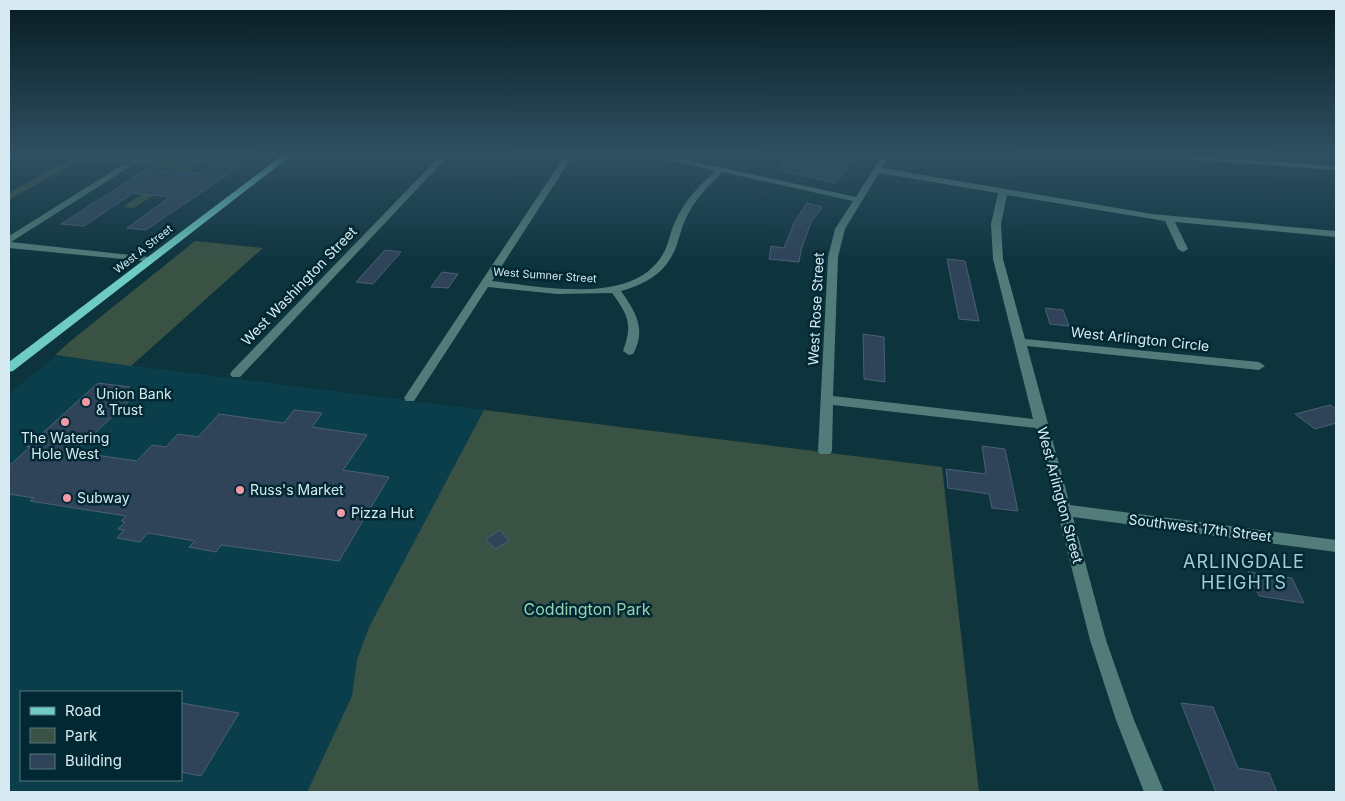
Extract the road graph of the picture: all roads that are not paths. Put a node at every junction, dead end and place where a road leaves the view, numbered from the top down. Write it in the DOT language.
graph roads {
  1 [pos="87,191"];
  2 [pos="240,191"];
  3 [pos="410,191"];
  4 [pos="546,191"];
  5 [pos="701,191"];
  6 [pos="818,191"];
  7 [pos="863,191"];
  8 [pos="999,191"];
  9 [pos="1003,192"];
  10 [pos="858,200"];
  11 [pos="1170,219"];
  12 [pos="1336,234"];
  13 [pos="9,240"];
  14 [pos="9,245"];
  15 [pos="1183,249"];
  16 [pos="149,260"];
  17 [pos="485,284"];
  18 [pos="615,290"];
  19 [pos="1019,342"];
  20 [pos="629,351"];
  21 [pos="1259,366"];
  22 [pos="10,367"];
  23 [pos="236,374"];
  24 [pos="410,398"];
  25 [pos="827,400"];
  26 [pos="1041,424"];
  27 [pos="825,451"];
  28 [pos="1063,510"];
  29 [pos="1336,546"];
  30 [pos="1154,792"];
  1 -- 13 [label="street"];
  2 -- 16 [label="main road, West A Street"];
  3 -- 23 [label="street, West Washington Street"];
  4 -- 17 [label="street"];
  5 -- 18 [label="street, West Sumner Street"];
  6 -- 10 [label="street"];
  7 -- 10 [label="street, West Rose Street"];
  8 -- 9 [label="street"];
  9 -- 11 [label="street"];
  9 -- 19 [label="street, West Arlington Street"];
  10 -- 25 [label="street, West Rose Street"];
  11 -- 12 [label="street"];
  11 -- 15 [label="street"];
  14 -- 16 [label="street"];
  16 -- 22 [label="main road, West A Street"];
  17 -- 18 [label="street, West Sumner Street"];
  17 -- 24 [label="street"];
  18 -- 20 [label="street"];
  19 -- 21 [label="street, West Arlington Circle"];
  19 -- 26 [label="street, West Arlington Street"];
  25 -- 26 [label="street"];
  25 -- 27 [label="street, West Rose Street"];
  26 -- 28 [label="street, West Arlington Street"];
  28 -- 29 [label="street, Southwest 17th Street"];
  28 -- 30 [label="street, West Arlington Street"];
}
